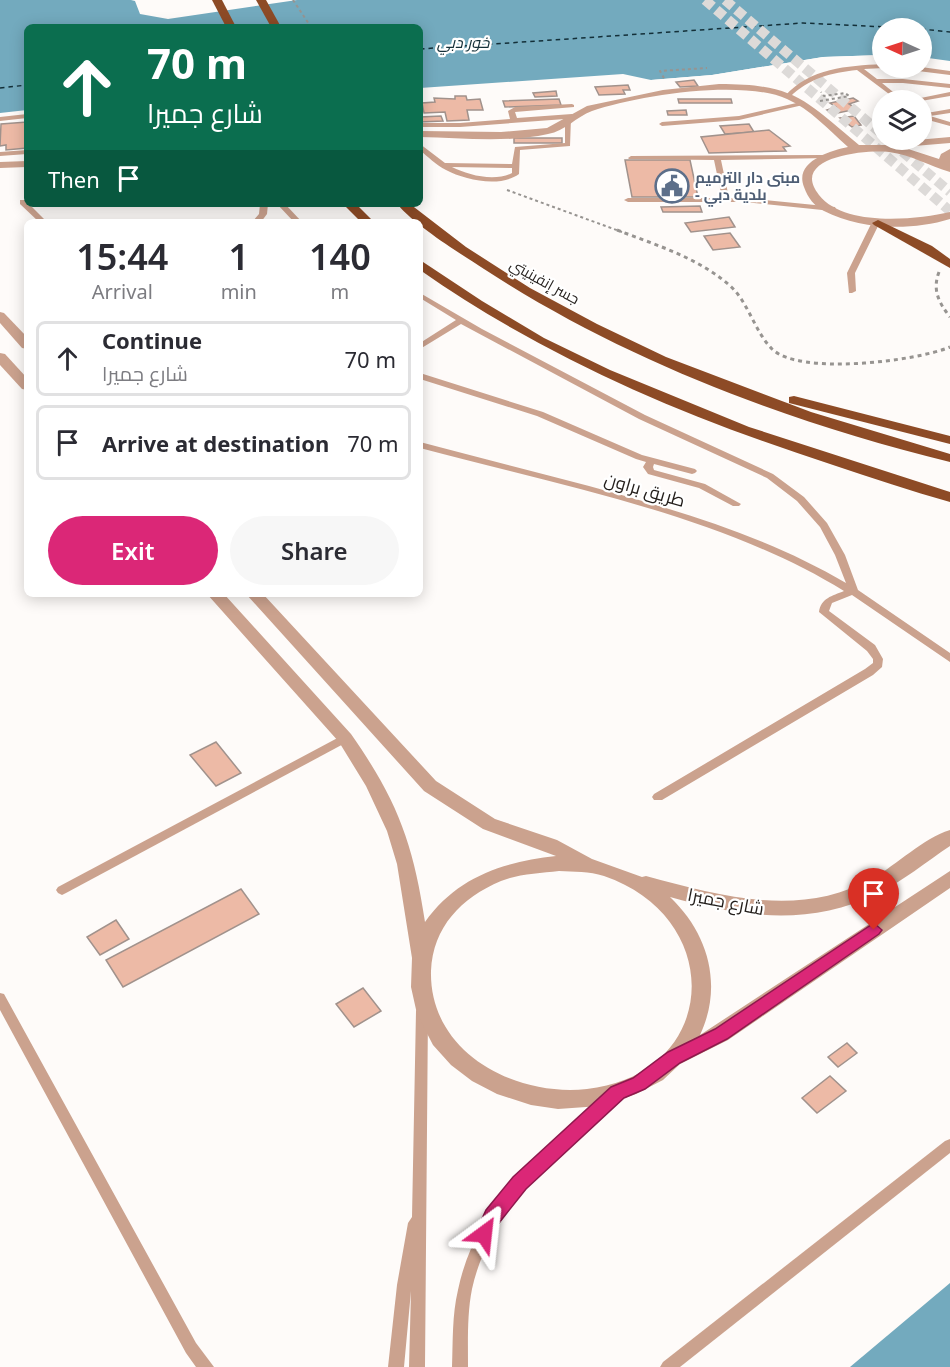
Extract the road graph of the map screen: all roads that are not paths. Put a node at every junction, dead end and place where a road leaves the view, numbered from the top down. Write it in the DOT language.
graph roads {
  1 [pos="217,0"];
  2 [pos="261,0"];
  3 [pos="229,24"];
  4 [pos="274,24"];
  5 [pos="872,67"];
  6 [pos="859,68"];
  7 [pos="932,71"];
  8 [pos="950,73"];
  9 [pos="876,81"];
  10 [pos="912,81"];
  11 [pos="950,86"];
  12 [pos="885,88"];
  13 [pos="888,90"];
  14 [pos="950,94"];
  15 [pos="932,97"];
  16 [pos="569,98"];
  17 [pos="794,100"];
  18 [pos="950,111"];
  19 [pos="572,114"];
  20 [pos="932,114"];
  21 [pos="24,116"];
  22 [pos="0,119"];
  23 [pos="932,119"];
  24 [pos="514,121"];
  25 [pos="662,124"];
  26 [pos="950,124"];
  27 [pos="423,125"];
  28 [pos="423,134"];
  29 [pos="950,140"];
  30 [pos="932,142"];
  31 [pos="423,148"];
  32 [pos="857,149"];
  33 [pos="872,149"];
  34 [pos="886,150"];
  35 [pos="24,152"];
  36 [pos="950,152"];
  37 [pos="0,154"];
  38 [pos="717,157"];
  39 [pos="631,158"];
  40 [pos="825,158"];
  41 [pos="24,164"];
  42 [pos="0,165"];
  43 [pos="443,165"];
  44 [pos="515,166"];
  45 [pos="946,167"];
  46 [pos="628,200"];
  47 [pos="726,200"];
  48 [pos="28,207"];
  49 [pos="283,207"];
  50 [pos="352,207"];
  51 [pos="407,207"];
  52 [pos="832,208"];
  53 [pos="950,215"];
  54 [pos="40,219"];
  55 [pos="295,219"];
  56 [pos="365,219"];
  57 [pos="422,219"];
  58 [pos="423,220"];
  59 [pos="877,223"];
  60 [pos="423,266"];
  61 [pos="948,266"];
  62 [pos="852,291"];
  63 [pos="423,297"];
  64 [pos="0,316"];
  65 [pos="460,321"];
  66 [pos="24,342"];
  67 [pos="423,345"];
  68 [pos="0,357"];
  69 [pos="423,377"];
  70 [pos="24,383"];
  71 [pos="726,384"];
  72 [pos="950,441"];
  73 [pos="423,446"];
  74 [pos="950,458"];
  75 [pos="651,461"];
  76 [pos="692,471"];
  77 [pos="950,497"];
  78 [pos="736,504"];
  79 [pos="853,591"];
  80 [pos="218,597"];
  81 [pos="257,597"];
  82 [pos="950,658"];
  83 [pos="345,738"];
  84 [pos="658,797"];
  85 [pos="950,837"];
  86 [pos="589,865"];
  87 [pos="950,878"];
  88 [pos="629,879"];
  89 [pos="62,890"];
  90 [pos="422,960"];
  91 [pos="0,998"];
  92 [pos="422,998"];
  93 [pos="674,1058"];
  94 [pos="618,1092"];
  95 [pos="950,1145"];
  96 [pos="420,1197"];
  97 [pos="206,1367"];
  98 [pos="396,1367"];
  99 [pos="417,1367"];
  100 [pos="460,1367"];
  101 [pos="668,1367"];
  1 -- 3 [label="highway"];
  2 -- 4 [label="highway"];
  5 -- 6 [label="lane"];
  6 -- 9 [label="lane"];
  6 -- 17 [label="lane"];
  7 -- 8 [label="lane"];
  9 -- 10 [label="lane"];
  9 -- 12 [label="lane"];
  10 -- 11 [label="lane"];
  10 -- 12 [label="lane"];
  12 -- 13 [label="lane"];
  14 -- 15 [label="lane"];
  16 -- 19 [label="lane"];
  17 -- 19 [label="street"];
  17 -- 25 [label="lane"];
  17 -- 32 [label="street"];
  18 -- 20 [label="lane"];
  19 -- 24 [label="lane"];
  19 -- 24 [label="lane"];
  19 -- 28 [label="street"];
  19 -- 44 [label="lane"];
  21 -- 22 [label="lane"];
  23 -- 26 [label="lane"];
  24 -- 27 [label="lane"];
  29 -- 30 [label="street"];
  31 -- 43 [label="lane"];
  32 -- 33 [label="street"];
  32 -- 40 [label="street"];
  34 -- 45 [label="street"];
  35 -- 37 [label="lane"];
  36 -- 45 [label="street"];
  38 -- 39 [label="lane"];
  38 -- 40 [label="lane"];
  38 -- 47 [label="lane"];
  40 -- 52 [label="street"];
  41 -- 42 [label="street"];
  43 -- 44 [label="lane"];
  43 -- 44 [label="lane"];
  46 -- 47 [label="lane"];
  47 -- 52 [label="lane"];
  48 -- 54 [label="lane"];
  49 -- 55 [label="lane"];
  50 -- 56 [label="highway"];
  51 -- 57 [label="highway, جسر إنفينيتي"];
  52 -- 59 [label="street"];
  53 -- 59 [label="street"];
  58 -- 71 [label="highway, جسر إنفينيتي"];
  59 -- 61 [label="highway"];
  59 -- 62 [label="lane"];
  60 -- 77 [label="highway"];
  63 -- 65 [label="lane"];
  64 -- 66 [label="street"];
  65 -- 67 [label="lane"];
  65 -- 79 [label="lane"];
  68 -- 70 [label="street"];
  69 -- 75 [label="lane"];
  71 -- 72 [label="highway"];
  71 -- 74 [label="highway"];
  73 -- 79 [label="lane, طريق براون"];
  75 -- 76 [label="lane"];
  75 -- 78 [label="lane"];
  79 -- 82 [label="lane, طريق براون"];
  79 -- 84 [label="lane"];
  80 -- 83 [label="street"];
  81 -- 86 [label="street"];
  83 -- 89 [label="lane"];
  83 -- 90 [label="street"];
  85 -- 88 [label="street, شارع جميرا"];
  86 -- 88 [label="street"];
  86 -- 90 [label="street"];
  87 -- 93 [label="street"];
  88 -- 93 [label="street"];
  90 -- 92 [label="street"];
  91 -- 97 [label="lane"];
  92 -- 94 [label="street"];
  92 -- 96 [label="lane"];
  93 -- 94 [label="street"];
  94 -- 100 [label="lane"];
  95 -- 101 [label="lane"];
  96 -- 98 [label="lane"];
  96 -- 99 [label="lane"];
}
